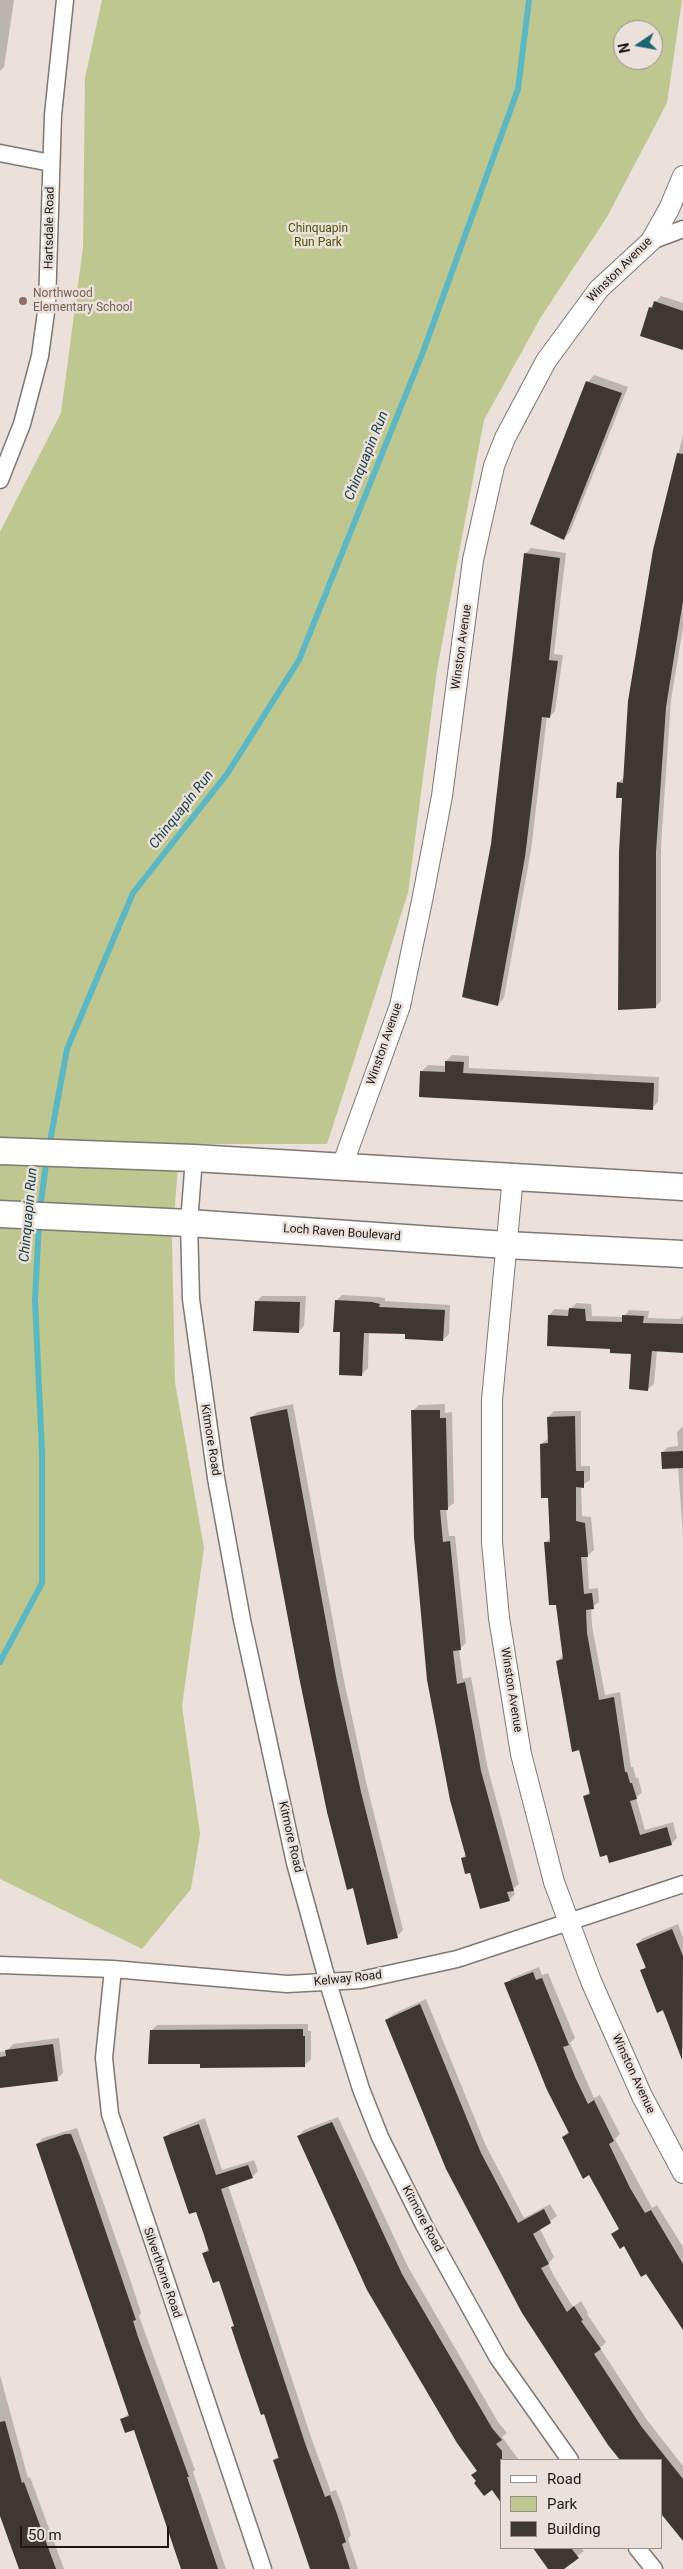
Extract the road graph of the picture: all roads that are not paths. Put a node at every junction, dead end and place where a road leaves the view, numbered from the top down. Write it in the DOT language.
graph roads {
  1 [pos="65,0"];
  2 [pos="0,153"];
  3 [pos="51,163"];
  4 [pos="683,176"];
  5 [pos="683,229"];
  6 [pos="651,241"];
  7 [pos="0,480"];
  8 [pos="0,1151"];
  9 [pos="194,1158"];
  10 [pos="342,1166"];
  11 [pos="513,1176"];
  12 [pos="683,1187"];
  13 [pos="0,1214"];
  14 [pos="188,1223"];
  15 [pos="506,1245"];
  16 [pos="683,1254"];
  17 [pos="683,1884"];
  18 [pos="569,1924"];
  19 [pos="0,1966"];
  20 [pos="113,1969"];
  21 [pos="328,1983"];
  22 [pos="683,2173"];
  23 [pos="569,2459"];
  24 [pos="638,2549"];
  25 [pos="264,2569"];
  26 [pos="654,2569"];
  1 -- 3 [label="street, Hartsdale Road"];
  2 -- 3 [label="street"];
  3 -- 7 [label="street, Hartsdale Road"];
  4 -- 6 [label="street, Winston Avenue"];
  5 -- 6 [label="street"];
  6 -- 10 [label="street, Winston Avenue"];
  8 -- 9 [label="main road"];
  9 -- 10 [label="main road"];
  9 -- 14 [label="street, Kitmore Road"];
  10 -- 11 [label="main road"];
  11 -- 12 [label="main road"];
  11 -- 15 [label="street, Winston Avenue"];
  13 -- 14 [label="main road, Loch Raven Boulevard"];
  14 -- 15 [label="main road, Loch Raven Boulevard"];
  14 -- 21 [label="street, Kitmore Road"];
  15 -- 16 [label="main road, Loch Raven Boulevard"];
  15 -- 18 [label="street, Winston Avenue"];
  17 -- 18 [label="street, Kelway Road"];
  18 -- 21 [label="street, Kelway Road"];
  18 -- 22 [label="street, Winston Avenue"];
  19 -- 20 [label="street, Kelway Road"];
  20 -- 21 [label="street, Kelway Road"];
  20 -- 25 [label="street, Silverthorne Road"];
  21 -- 23 [label="street, Kitmore Road"];
  24 -- 26 [label="street"];
}
